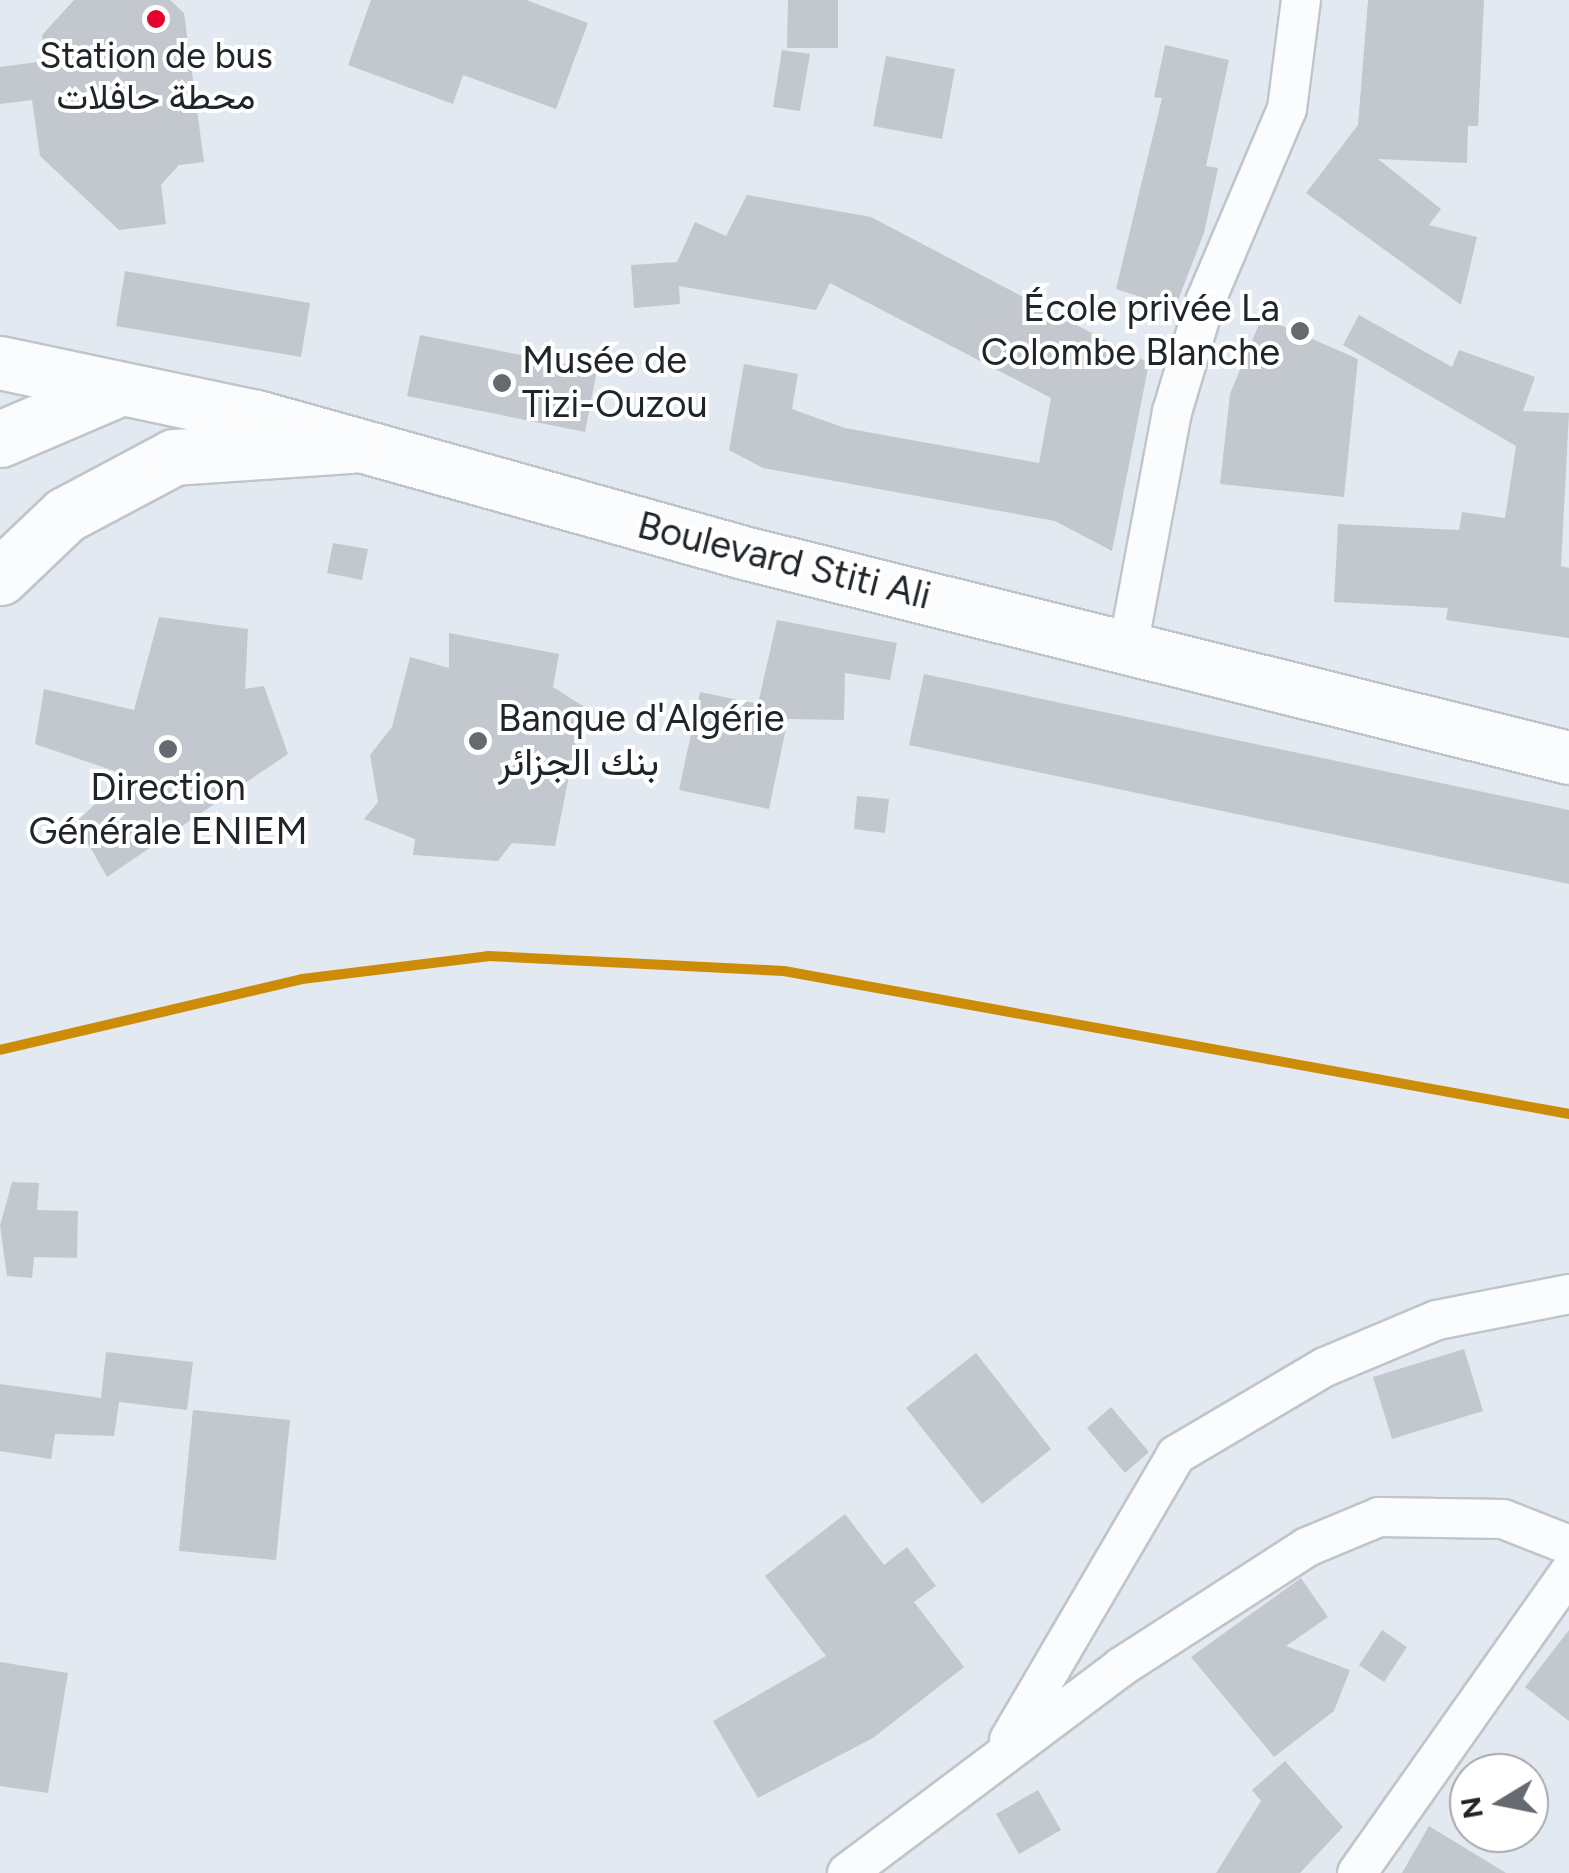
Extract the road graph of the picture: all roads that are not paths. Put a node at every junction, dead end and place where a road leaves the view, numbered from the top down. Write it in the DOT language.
graph roads {
  1 [pos="1301,0"];
  2 [pos="0,364"];
  3 [pos="112,391"];
  4 [pos="0,439"];
  5 [pos="350,445"];
  6 [pos="0,576"];
  7 [pos="1128,648"];
  8 [pos="1569,758"];
  9 [pos="1569,1294"];
  10 [pos="1569,1545"];
  11 [pos="1569,1573"];
  12 [pos="1000,1756"];
  13 [pos="848,1873"];
  14 [pos="1356,1873"];
  1 -- 7 [label="street"];
  2 -- 3 [label="main road, Boulevard Stiti Ali"];
  3 -- 4 [label="main road"];
  3 -- 5 [label="main road, Boulevard Stiti Ali"];
  5 -- 6 [label="main road"];
  5 -- 7 [label="main road, Boulevard Stiti Ali"];
  7 -- 8 [label="main road, Boulevard Stiti Ali"];
  9 -- 12 [label="street"];
  10 -- 12 [label="street"];
  11 -- 14 [label="street"];
  12 -- 13 [label="street"];
}
